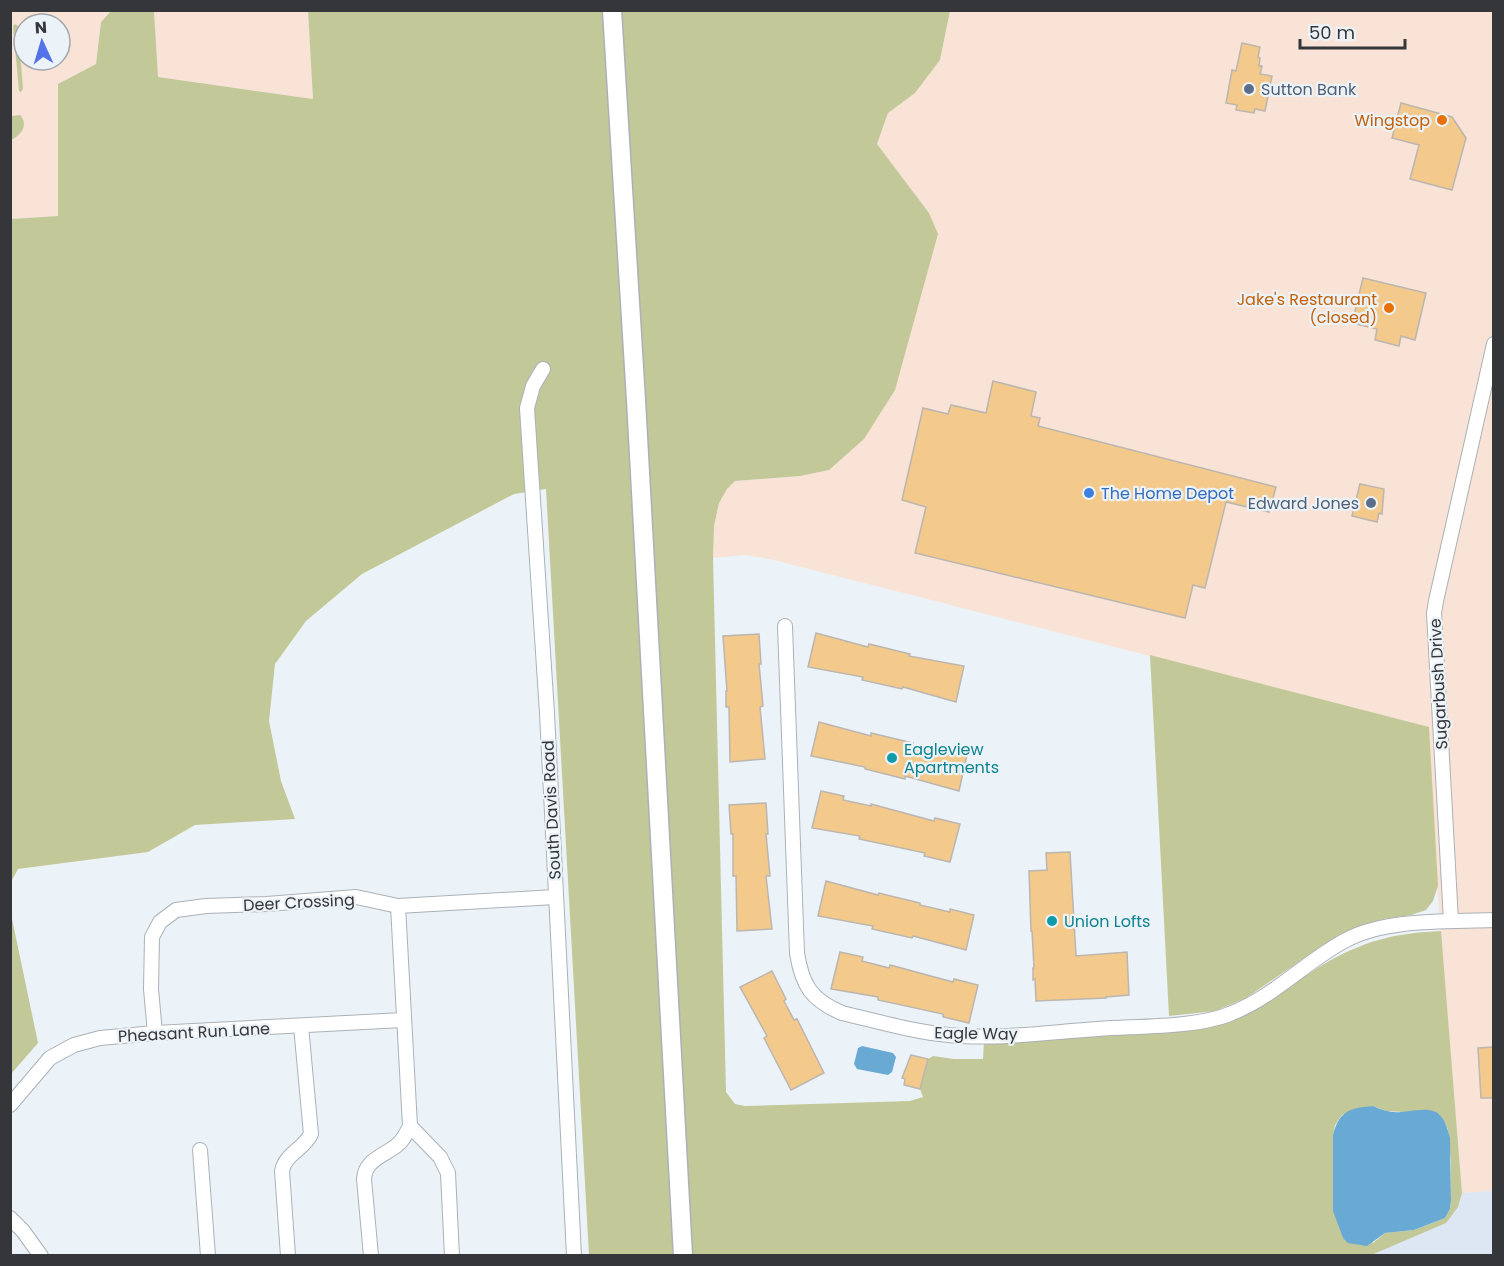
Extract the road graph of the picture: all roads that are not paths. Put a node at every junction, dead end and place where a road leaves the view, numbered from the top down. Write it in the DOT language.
graph roads {
  1 [pos="612,10"];
  2 [pos="1494,344"];
  3 [pos="543,369"];
  4 [pos="785,626"];
  5 [pos="555,897"];
  6 [pos="398,906"];
  7 [pos="1494,920"];
  8 [pos="1451,921"];
  9 [pos="403,1020"];
  10 [pos="301,1026"];
  11 [pos="155,1033"];
  12 [pos="10,1105"];
  13 [pos="410,1126"];
  14 [pos="200,1150"];
  15 [pos="10,1218"];
  16 [pos="41,1256"];
  17 [pos="208,1256"];
  18 [pos="288,1256"];
  19 [pos="371,1256"];
  20 [pos="452,1256"];
  21 [pos="574,1256"];
  22 [pos="683,1256"];
  1 -- 22 [label="main road"];
  2 -- 8 [label="street, Sugarbush Drive"];
  3 -- 5 [label="street, South Davis Road"];
  4 -- 8 [label="street, Eagle Way"];
  5 -- 6 [label="street, Deer Crossing"];
  5 -- 21 [label="street, South Davis Road"];
  6 -- 9 [label="street"];
  6 -- 11 [label="street, Deer Crossing"];
  7 -- 8 [label="street, Eagle Way"];
  9 -- 10 [label="street, Pheasant Run Lane"];
  9 -- 13 [label="street"];
  10 -- 11 [label="street, Pheasant Run Lane"];
  10 -- 18 [label="street"];
  11 -- 12 [label="street, Pheasant Run Lane"];
  13 -- 19 [label="street"];
  13 -- 20 [label="street"];
  14 -- 17 [label="street"];
  15 -- 16 [label="street"];
}
